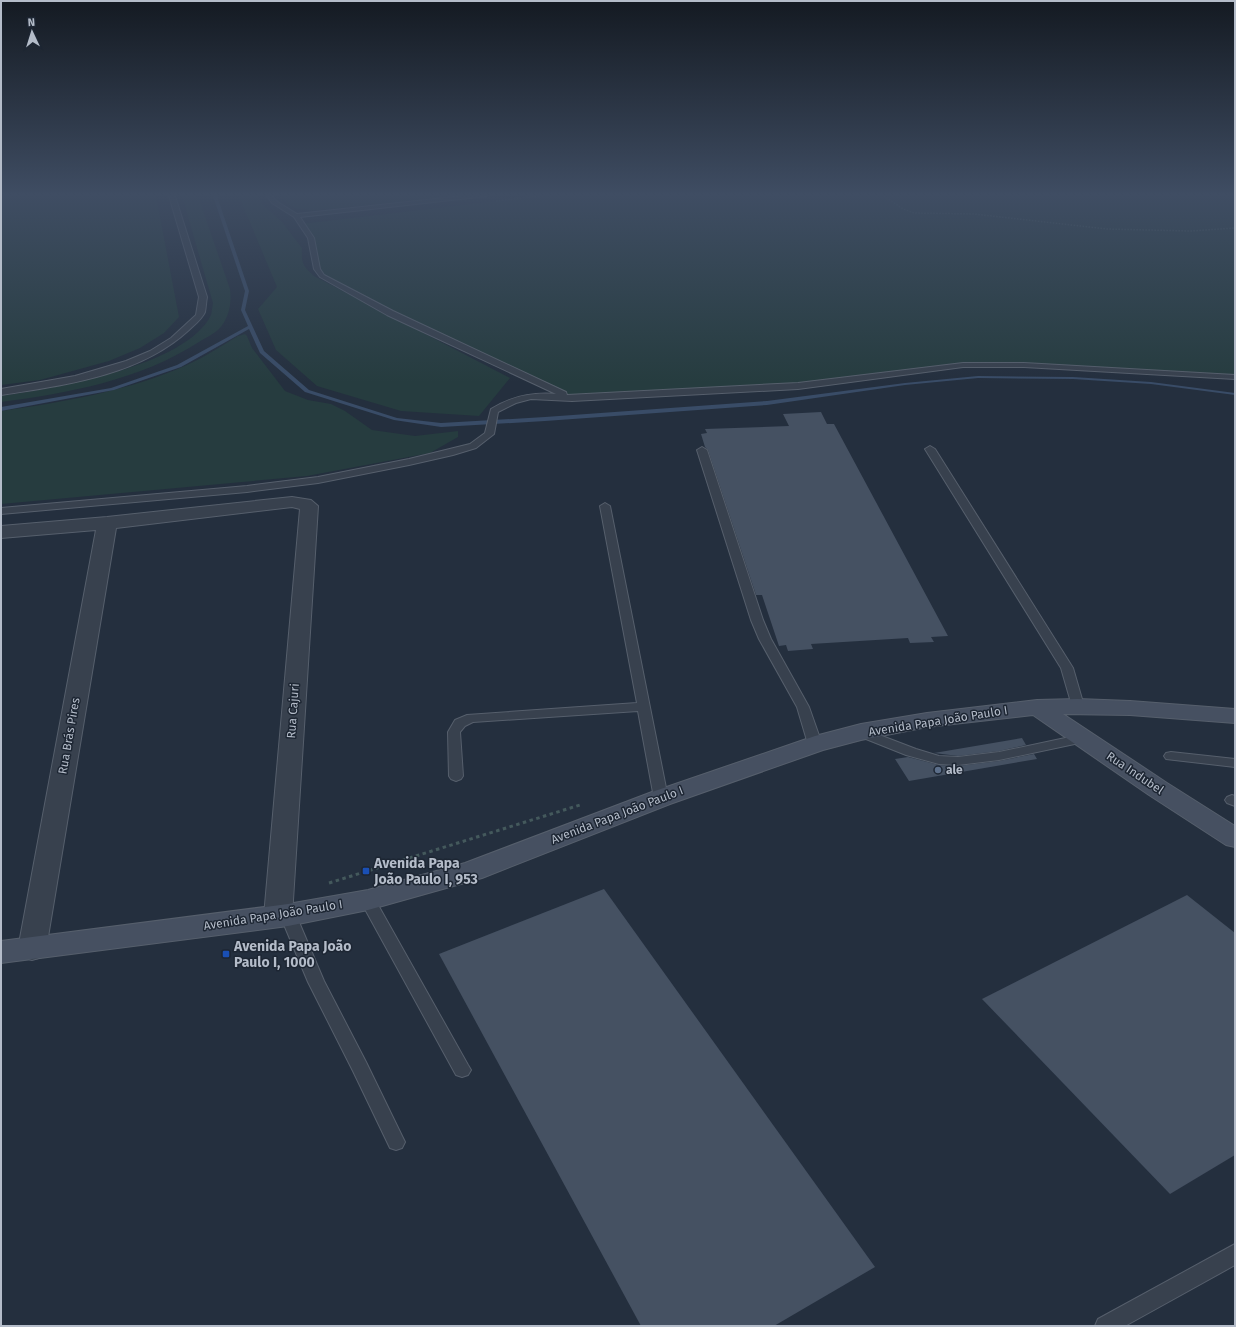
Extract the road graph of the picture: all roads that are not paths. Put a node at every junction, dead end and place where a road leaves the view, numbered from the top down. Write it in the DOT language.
graph roads {
  1 [pos="191,258"];
  2 [pos="315,258"];
  3 [pos="1235,377"];
  4 [pos="1,392"];
  5 [pos="572,398"];
  6 [pos="702,450"];
  7 [pos="930,450"];
  8 [pos="605,506"];
  9 [pos="1,511"];
  10 [pos="107,523"];
  11 [pos="1,532"];
  12 [pos="1078,706"];
  13 [pos="643,707"];
  14 [pos="1037,707"];
  15 [pos="1235,716"];
  16 [pos="861,732"];
  17 [pos="1084,738"];
  18 [pos="815,744"];
  19 [pos="1171,756"];
  20 [pos="1235,763"];
  21 [pos="456,776"];
  22 [pos="661,798"];
  23 [pos="1235,838"];
  24 [pos="368,900"];
  25 [pos="283,916"];
  26 [pos="32,949"];
  27 [pos="1,952"];
  28 [pos="462,1070"];
  29 [pos="396,1142"];
  30 [pos="1235,1254"];
  31 [pos="1105,1326"];
  1 -- 4 [label="lane"];
  2 -- 5 [label="lane"];
  3 -- 5 [label="lane"];
  5 -- 9 [label="lane"];
  6 -- 18 [label="lane"];
  7 -- 12 [label="lane"];
  8 -- 13 [label="lane"];
  10 -- 11 [label="street"];
  10 -- 25 [label="street, Rua Cajuri"];
  10 -- 26 [label="street, Rua Brás Pires"];
  12 -- 14 [label="main road, Avenida Papa João Paulo I"];
  12 -- 15 [label="main road, Avenida Papa João Paulo I"];
  13 -- 21 [label="lane"];
  13 -- 22 [label="lane"];
  14 -- 16 [label="main road, Avenida Papa João Paulo I"];
  14 -- 17 [label="main road, Rua Indubel"];
  16 -- 17 [label="lane"];
  16 -- 18 [label="main road, Avenida Papa João Paulo I"];
  17 -- 23 [label="main road, Rua Indubel"];
  18 -- 22 [label="main road, Avenida Papa João Paulo I"];
  19 -- 20 [label="lane"];
  22 -- 24 [label="main road, Avenida Papa João Paulo I"];
  24 -- 25 [label="main road, Avenida Papa João Paulo I"];
  24 -- 28 [label="lane"];
  25 -- 26 [label="main road, Avenida Papa João Paulo I"];
  25 -- 29 [label="lane"];
  26 -- 27 [label="main road, Avenida Papa João Paulo I"];
  30 -- 31 [label="lane"];
}
